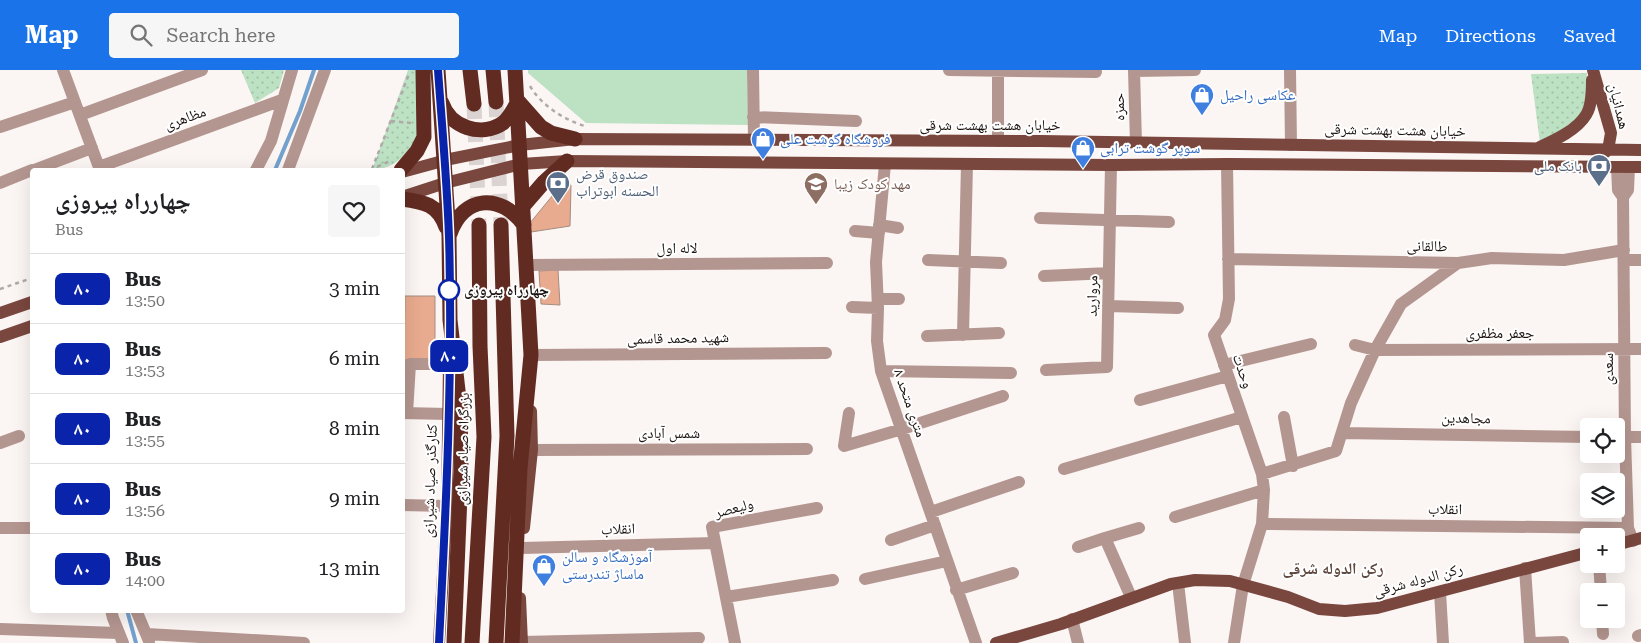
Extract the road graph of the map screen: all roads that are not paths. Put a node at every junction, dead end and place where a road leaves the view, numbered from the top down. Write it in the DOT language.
graph roads {
  1 [pos="63,70"];
  2 [pos="202,70"];
  3 [pos="292,70"];
  4 [pos="325,70"];
  5 [pos="423,70"];
  6 [pos="438,70"];
  7 [pos="470,70"];
  8 [pos="493,70"];
  9 [pos="515,70"];
  10 [pos="754,70"];
  11 [pos="950,70"];
  12 [pos="998,70"];
  13 [pos="1134,70"];
  14 [pos="1194,70"];
  15 [pos="1290,70"];
  16 [pos="1593,70"];
  17 [pos="1096,72"];
  18 [pos="440,96"];
  19 [pos="282,100"];
  20 [pos="518,101"];
  21 [pos="75,102"];
  22 [pos="496,102"];
  23 [pos="474,104"];
  24 [pos="80,115"];
  25 [pos="753,118"];
  26 [pos="856,120"];
  27 [pos="0,128"];
  28 [pos="1610,133"];
  29 [pos="575,139"];
  30 [pos="754,140"];
  31 [pos="998,141"];
  32 [pos="1041,141"];
  33 [pos="1136,143"];
  34 [pos="520,145"];
  35 [pos="1291,145"];
  36 [pos="92,148"];
  37 [pos="1537,148"];
  38 [pos="1608,150"];
  39 [pos="1626,150"];
  40 [pos="1641,150"];
  41 [pos="445,160"];
  42 [pos="567,161"];
  43 [pos="521,164"];
  44 [pos="885,164"];
  45 [pos="967,164"];
  46 [pos="1039,164"];
  47 [pos="1227,164"];
  48 [pos="1111,165"];
  49 [pos="399,167"];
  50 [pos="1583,167"];
  51 [pos="1629,167"];
  52 [pos="38,168"];
  53 [pos="99,168"];
  54 [pos="102,168"];
  55 [pos="257,168"];
  56 [pos="289,168"];
  57 [pos="30,171"];
  58 [pos="0,183"];
  59 [pos="445,184"];
  60 [pos="405,197"];
  61 [pos="405,199"];
  62 [pos="524,205"];
  63 [pos="1040,218"];
  64 [pos="1110,220"];
  65 [pos="1169,222"];
  66 [pos="479,225"];
  67 [pos="500,225"];
  68 [pos="524,225"];
  69 [pos="898,228"];
  70 [pos="879,229"];
  71 [pos="855,231"];
  72 [pos="449,236"];
  73 [pos="1624,255"];
  74 [pos="1228,259"];
  75 [pos="928,260"];
  76 [pos="1641,260"];
  77 [pos="965,262"];
  78 [pos="1001,263"];
  79 [pos="1458,263"];
  80 [pos="827,264"];
  81 [pos="526,265"];
  82 [pos="1109,273"];
  83 [pos="1044,276"];
  84 [pos="899,299"];
  85 [pos="30,302"];
  86 [pos="878,303"];
  87 [pos="1108,306"];
  88 [pos="852,307"];
  89 [pos="1178,308"];
  90 [pos="1,309"];
  91 [pos="450,320"];
  92 [pos="30,327"];
  93 [pos="999,333"];
  94 [pos="963,335"];
  95 [pos="927,336"];
  96 [pos="0,337"];
  97 [pos="1311,344"];
  98 [pos="1355,345"];
  99 [pos="1625,349"];
  100 [pos="1641,349"];
  101 [pos="1375,350"];
  102 [pos="826,353"];
  103 [pos="531,356"];
  104 [pos="449,364"];
  105 [pos="1046,370"];
  106 [pos="1226,370"];
  107 [pos="881,371"];
  108 [pos="1011,373"];
  109 [pos="1003,396"];
  110 [pos="1140,400"];
  111 [pos="405,413"];
  112 [pos="849,413"];
  113 [pos="448,414"];
  114 [pos="1242,417"];
  115 [pos="1284,418"];
  116 [pos="1621,418"];
  117 [pos="902,430"];
  118 [pos="1342,433"];
  119 [pos="19,436"];
  120 [pos="1580,437"];
  121 [pos="1625,437"];
  122 [pos="1641,438"];
  123 [pos="0,443"];
  124 [pos="807,449"];
  125 [pos="532,450"];
  126 [pos="1622,463"];
  127 [pos="1293,466"];
  128 [pos="1064,469"];
  129 [pos="1262,474"];
  130 [pos="1019,482"];
  131 [pos="1264,490"];
  132 [pos="405,505"];
  133 [pos="447,506"];
  134 [pos="817,508"];
  135 [pos="931,512"];
  136 [pos="1174,518"];
  137 [pos="1262,524"];
  138 [pos="935,525"];
  139 [pos="0,528"];
  140 [pos="30,528"];
  141 [pos="1139,528"];
  142 [pos="1628,528"];
  143 [pos="1106,538"];
  144 [pos="1637,539"];
  145 [pos="891,540"];
  146 [pos="715,543"];
  147 [pos="1078,547"];
  148 [pos="522,548"];
  149 [pos="1580,554"];
  150 [pos="947,561"];
  151 [pos="1525,568"];
  152 [pos="1012,573"];
  153 [pos="865,579"];
  154 [pos="833,580"];
  155 [pos="1178,583"];
  156 [pos="1243,585"];
  157 [pos="956,590"];
  158 [pos="1440,592"];
  159 [pos="726,597"];
  160 [pos="1131,597"];
  161 [pos="112,613"];
  162 [pos="137,613"];
  163 [pos="1072,619"];
  164 [pos="1603,628"];
  165 [pos="0,629"];
  166 [pos="1603,634"];
  167 [pos="120,638"];
  168 [pos="699,638"];
  169 [pos="148,639"];
  170 [pos="1563,642"];
  171 [pos="304,643"];
  172 [pos="439,643"];
  173 [pos="454,643"];
  174 [pos="472,643"];
  175 [pos="496,643"];
  176 [pos="512,643"];
  177 [pos="522,643"];
  178 [pos="735,643"];
  179 [pos="976,643"];
  180 [pos="996,643"];
  181 [pos="1078,643"];
  182 [pos="1185,643"];
  183 [pos="1234,643"];
  184 [pos="1443,643"];
  185 [pos="1530,643"];
  186 [pos="1534,643"];
  1 -- 21 [label="street"];
  2 -- 24 [label="street"];
  3 -- 19 [label="street"];
  4 -- 56 [label="street"];
  5 -- 49 [label="highway"];
  6 -- 18 [label="highway"];
  7 -- 23 [label="highway"];
  8 -- 22 [label="highway"];
  9 -- 20 [label="highway"];
  10 -- 25 [label="street"];
  11 -- 12 [label="street"];
  12 -- 17 [label="street"];
  12 -- 31 [label="street"];
  13 -- 14 [label="street"];
  13 -- 33 [label="street, حمزه"];
  15 -- 35 [label="street"];
  16 -- 28 [label="main road, همدانیان"];
  16 -- 37 [label="main road"];
  18 -- 20 [label="highway"];
  18 -- 41 [label="highway"];
  19 -- 54 [label="street, مظاهری"];
  19 -- 55 [label="street"];
  20 -- 29 [label="highway"];
  20 -- 34 [label="highway"];
  21 -- 24 [label="street"];
  21 -- 27 [label="street"];
  24 -- 36 [label="street"];
  25 -- 26 [label="street"];
  25 -- 30 [label="street"];
  28 -- 38 [label="main road, همدانیان"];
  28 -- 39 [label="main road"];
  29 -- 30 [label="main road, خیابان هشت بهشت شرقی"];
  29 -- 34 [label="main road, خیابان هشت بهشت شرقی"];
  30 -- 31 [label="main road, خیابان هشت بهشت شرقی"];
  31 -- 32 [label="main road, خیابان هشت بهشت شرقی"];
  32 -- 33 [label="main road, خیابان هشت بهشت شرقی"];
  32 -- 46 [label="main road"];
  33 -- 35 [label="main road, خیابان هشت بهشت شرقی"];
  34 -- 41 [label="main road, خیابان هشت بهشت شرقی"];
  34 -- 43 [label="highway"];
  35 -- 37 [label="main road, خیابان هشت بهشت شرقی"];
  36 -- 52 [label="street"];
  36 -- 53 [label="street"];
  37 -- 38 [label="main road, خیابان هشت بهشت شرقی"];
  38 -- 39 [label="main road, خیابان هشت بهشت شرقی"];
  38 -- 50 [label="main road"];
  39 -- 40 [label="main road, خیابان هشت بهشت شرقی"];
  41 -- 49 [label="main road, خیابان هشت بهشت شرقی"];
  41 -- 59 [label="highway"];
  42 -- 43 [label="main road"];
  42 -- 44 [label="main road"];
  42 -- 62 [label="highway"];
  43 -- 59 [label="main road"];
  43 -- 62 [label="highway"];
  44 -- 45 [label="main road"];
  44 -- 70 [label="street, ۸ متری متحد"];
  45 -- 46 [label="main road"];
  45 -- 77 [label="street"];
  46 -- 48 [label="main road"];
  47 -- 48 [label="main road"];
  47 -- 50 [label="main road"];
  47 -- 74 [label="street, وحدت"];
  48 -- 64 [label="street, مروارید"];
  50 -- 51 [label="main road"];
  51 -- 73 [label="street, سعدی"];
  57 -- 58 [label="street"];
  59 -- 60 [label="main road"];
  59 -- 72 [label="highway"];
  61 -- 72 [label="highway"];
  62 -- 68 [label="highway"];
  63 -- 64 [label="street"];
  64 -- 65 [label="street"];
  64 -- 82 [label="street, مروارید"];
  66 -- 174 [label="highway, بزرگراه صیاد شیرازی"];
  67 -- 175 [label="highway"];
  68 -- 72 [label="highway"];
  68 -- 81 [label="highway"];
  69 -- 70 [label="street"];
  70 -- 71 [label="street"];
  70 -- 86 [label="street, ۸ متری متحد"];
  72 -- 91 [label="highway"];
  73 -- 76 [label="street, طالقانی"];
  73 -- 79 [label="street, طالقانی"];
  73 -- 99 [label="street, سعدی"];
  74 -- 79 [label="street, طالقانی"];
  74 -- 106 [label="street, وحدت"];
  75 -- 77 [label="street"];
  77 -- 78 [label="street"];
  77 -- 94 [label="street"];
  79 -- 101 [label="street"];
  80 -- 81 [label="street, لاله اول"];
  81 -- 103 [label="highway"];
  82 -- 83 [label="street"];
  82 -- 87 [label="street, مروارید"];
  84 -- 86 [label="street"];
  85 -- 90 [label="main road"];
  86 -- 88 [label="street"];
  86 -- 107 [label="street, ۸ متری متحد"];
  87 -- 89 [label="street"];
  87 -- 105 [label="street, مروارید"];
  91 -- 104 [label="main road, کنارگذر صیاد شیرازی"];
  91 -- 173 [label="highway"];
  92 -- 96 [label="main road"];
  93 -- 94 [label="street"];
  94 -- 95 [label="street"];
  97 -- 106 [label="street"];
  98 -- 101 [label="street, جعفر مظفری"];
  99 -- 100 [label="street, جعفر مظفری"];
  99 -- 101 [label="street, جعفر مظفری"];
  99 -- 116 [label="street, سعدی"];
  101 -- 118 [label="street"];
  102 -- 103 [label="street, شهید محمد قاسمی"];
  103 -- 125 [label="main road"];
  103 -- 176 [label="highway"];
  104 -- 111 [label="street"];
  104 -- 113 [label="main road, کنارگذر صیاد شیرازی"];
  106 -- 110 [label="street"];
  106 -- 114 [label="street, وحدت"];
  107 -- 108 [label="street"];
  107 -- 117 [label="street, ۸ متری متحد"];
  109 -- 117 [label="street"];
  111 -- 113 [label="street"];
  112 -- 117 [label="street"];
  113 -- 133 [label="main road, کنارگذر صیاد شیرازی"];
  114 -- 128 [label="street"];
  114 -- 129 [label="street, وحدت"];
  115 -- 127 [label="street"];
  117 -- 135 [label="street, ۸ متری متحد"];
  118 -- 120 [label="street, مجاهدین"];
  118 -- 127 [label="street"];
  119 -- 123 [label="street"];
  121 -- 122 [label="street"];
  124 -- 125 [label="street, شمس آبادی"];
  125 -- 148 [label="main road"];
  126 -- 142 [label="street, سعدی"];
  127 -- 129 [label="street"];
  129 -- 131 [label="street, وحدت"];
  130 -- 135 [label="street"];
  131 -- 136 [label="street"];
  131 -- 137 [label="street, وحدت"];
  132 -- 133 [label="street"];
  133 -- 172 [label="main road, کنارگذر صیاد شیرازی"];
  134 -- 146 [label="street, ولیعصر"];
  135 -- 138 [label="street, ۸ متری متحد"];
  137 -- 142 [label="street, انقلاب"];
  137 -- 156 [label="street, وحدت"];
  138 -- 145 [label="street"];
  138 -- 150 [label="street, ۸ متری متحد"];
  139 -- 140 [label="street"];
  141 -- 143 [label="street"];
  142 -- 144 [label="street, سعدی"];
  143 -- 147 [label="street"];
  143 -- 160 [label="street"];
  146 -- 148 [label="street, انقلاب"];
  146 -- 159 [label="street, ولیعصر"];
  148 -- 177 [label="main road"];
  149 -- 151 [label="main road, رکن الدوله شرقی"];
  150 -- 153 [label="street"];
  150 -- 157 [label="street, ۸ متری متحد"];
  151 -- 158 [label="main road, رکن الدوله شرقی"];
  151 -- 185 [label="street"];
  152 -- 157 [label="street"];
  154 -- 159 [label="street"];
  155 -- 156 [label="main road, رکن الدوله شرقی"];
  155 -- 160 [label="main road, رکن الدوله شرقی"];
  155 -- 182 [label="street"];
  156 -- 158 [label="main road, رکن الدوله شرقی"];
  156 -- 183 [label="street, وحدت"];
  157 -- 179 [label="street, ۸ متری متحد"];
  158 -- 184 [label="street"];
  159 -- 178 [label="street, ولیعصر"];
  160 -- 163 [label="main road, رکن الدوله شرقی"];
  161 -- 167 [label="street"];
  162 -- 169 [label="street"];
  163 -- 180 [label="main road, رکن الدوله شرقی"];
  163 -- 181 [label="street"];
  164 -- 166 [label="street"];
  165 -- 167 [label="street"];
  168 -- 177 [label="street"];
  169 -- 171 [label="street"];
  170 -- 186 [label="street"];
}
